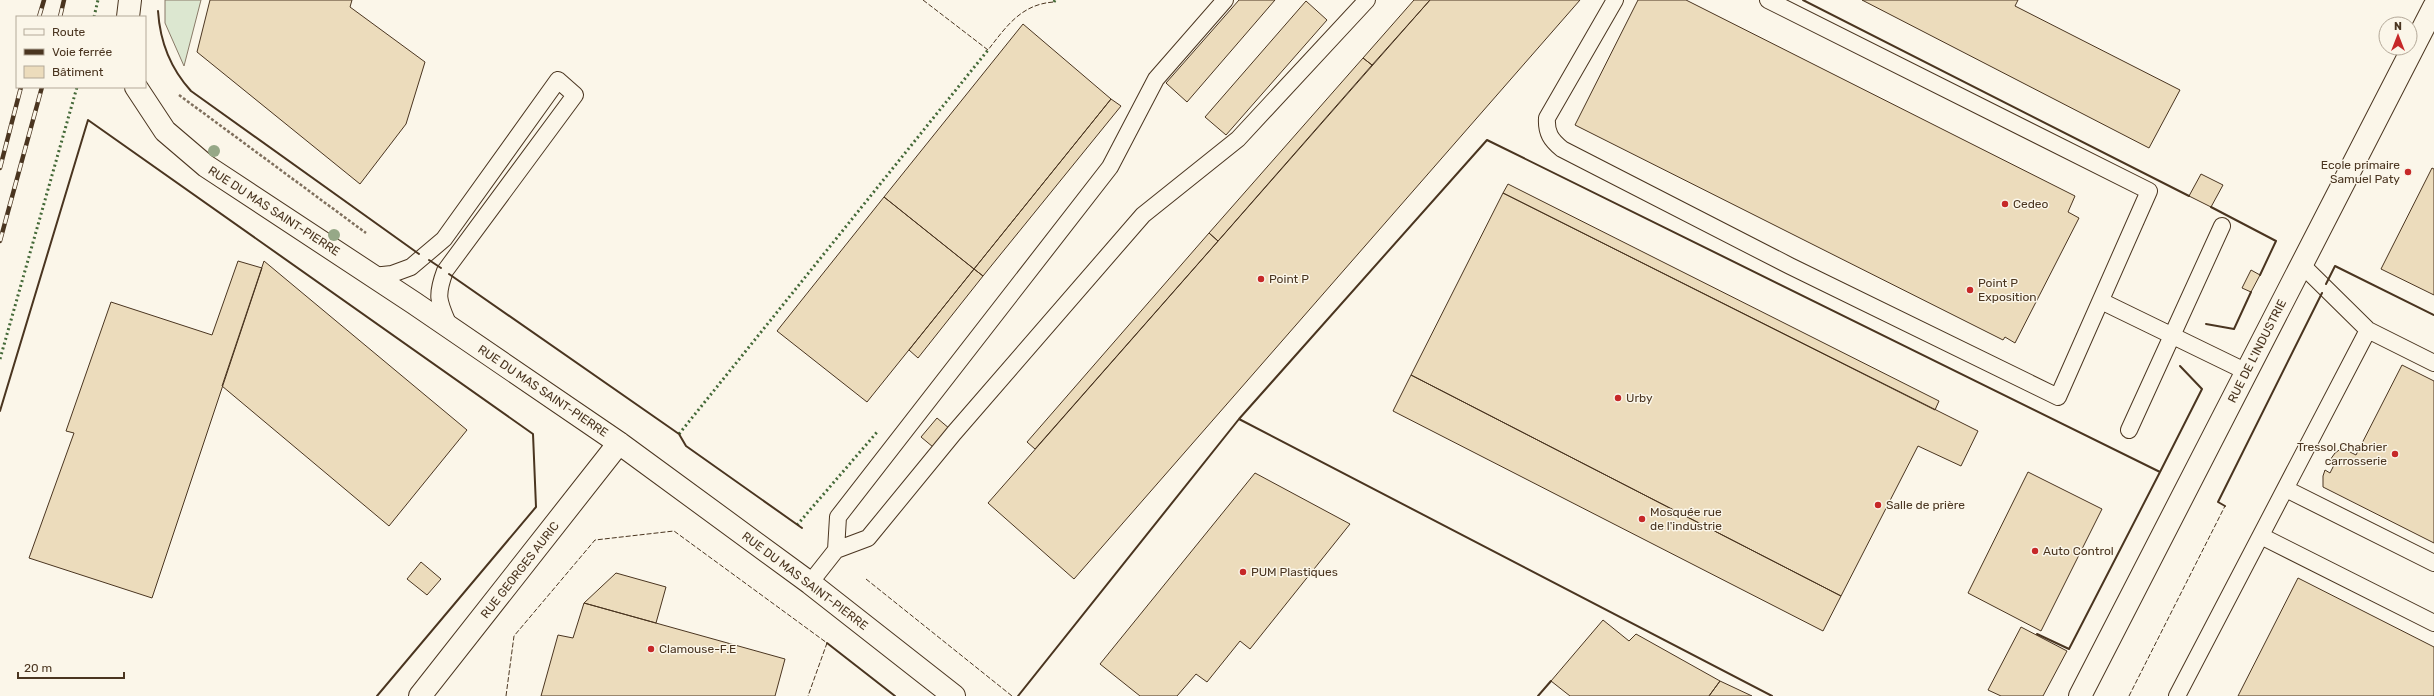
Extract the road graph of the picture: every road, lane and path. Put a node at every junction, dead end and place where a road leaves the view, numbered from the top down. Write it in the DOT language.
graph roads {
  1 [pos="130,0"];
  2 [pos="1225,0"];
  3 [pos="1367,0"];
  4 [pos="1615,0"];
  5 [pos="1768,0"];
  6 [pos="2434,7"];
  7 [pos="128,16"];
  8 [pos="137,88"];
  9 [pos="2222,226"];
  10 [pos="2302,265"];
  11 [pos="373,276"];
  12 [pos="2101,301"];
  13 [pos="450,328"];
  14 [pos="2368,330"];
  15 [pos="2172,335"];
  16 [pos="2434,363"];
  17 [pos="2247,372"];
  18 [pos="2129,430"];
  19 [pos="618,443"];
  20 [pos="2286,489"];
  21 [pos="2261,536"];
  22 [pos="836,550"];
  23 [pos="2434,563"];
  24 [pos="810,583"];
  25 [pos="2434,623"];
  26 [pos="422,695"];
  27 [pos="954,696"];
  28 [pos="2080,696"];
  29 [pos="2177,696"];
  1 -- 7 [label="street"];
  2 -- 22 [label="lane"];
  3 -- 22 [label="lane"];
  4 -- 12 [label="lane"];
  5 -- 12 [label="lane"];
  6 -- 10 [label="street, RUE DE L'INDUSTRIE"];
  8 -- 11 [label="street, RUE DU MAS SAINT-PIERRE"];
  9 -- 15 [label="lane"];
  10 -- 14 [label="lane"];
  10 -- 17 [label="street, RUE DE L'INDUSTRIE"];
  11 -- 13 [label="street, RUE DU MAS SAINT-PIERRE"];
  11 -- 13 [label="lane"];
  12 -- 15 [label="lane"];
  13 -- 19 [label="street, RUE DU MAS SAINT-PIERRE"];
  14 -- 16 [label="lane"];
  14 -- 20 [label="lane"];
  15 -- 17 [label="lane"];
  15 -- 18 [label="lane"];
  17 -- 28 [label="street, RUE DE L'INDUSTRIE"];
  19 -- 24 [label="street, RUE DU MAS SAINT-PIERRE"];
  19 -- 26 [label="street, RUE GEORGES AURIC"];
  20 -- 21 [label="lane"];
  20 -- 23 [label="lane"];
  21 -- 25 [label="lane"];
  21 -- 29 [label="lane"];
  22 -- 24 [label="lane"];
  24 -- 27 [label="street, RUE DU MAS SAINT-PIERRE"];
}
